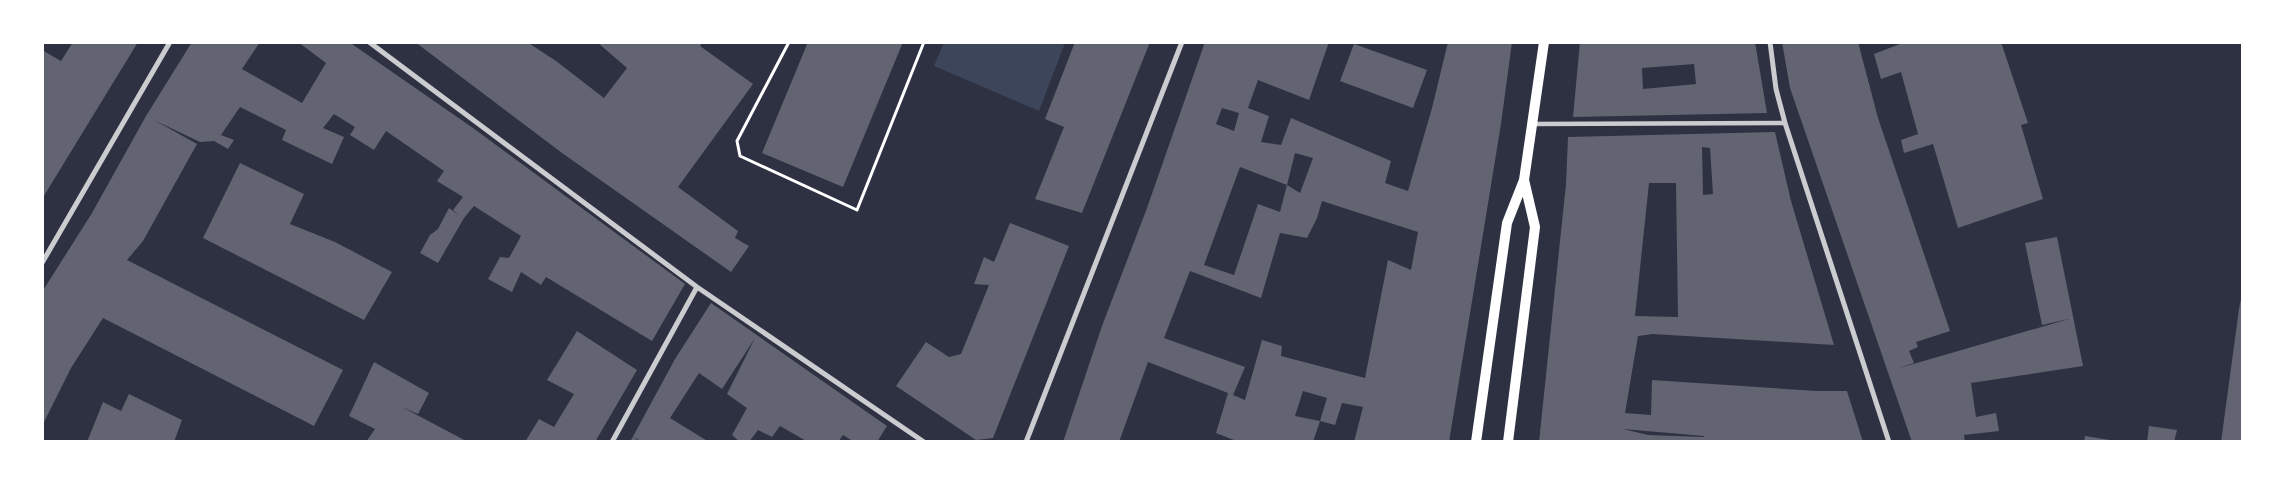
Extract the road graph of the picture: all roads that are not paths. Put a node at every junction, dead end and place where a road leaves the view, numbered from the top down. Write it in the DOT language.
graph roads {
  1 [pos="170,42"];
  2 [pos="369,42"];
  3 [pos="1182,42"];
  4 [pos="1544,42"];
  5 [pos="1770,42"];
  6 [pos="1785,123"];
  7 [pos="1532,124"];
  8 [pos="1524,180"];
  9 [pos="42,263"];
  10 [pos="697,287"];
  11 [pos="612,442"];
  12 [pos="924,442"];
  13 [pos="1026,442"];
  14 [pos="1476,442"];
  15 [pos="1508,442"];
  16 [pos="1889,442"];
  1 -- 9 [label="street"];
  2 -- 10 [label="street"];
  3 -- 13 [label="street"];
  4 -- 7 [label="main road"];
  5 -- 6 [label="street"];
  6 -- 7 [label="street"];
  6 -- 16 [label="street"];
  7 -- 8 [label="main road"];
  8 -- 14 [label="main road"];
  8 -- 15 [label="main road"];
  10 -- 11 [label="street"];
  10 -- 12 [label="street"];
}
